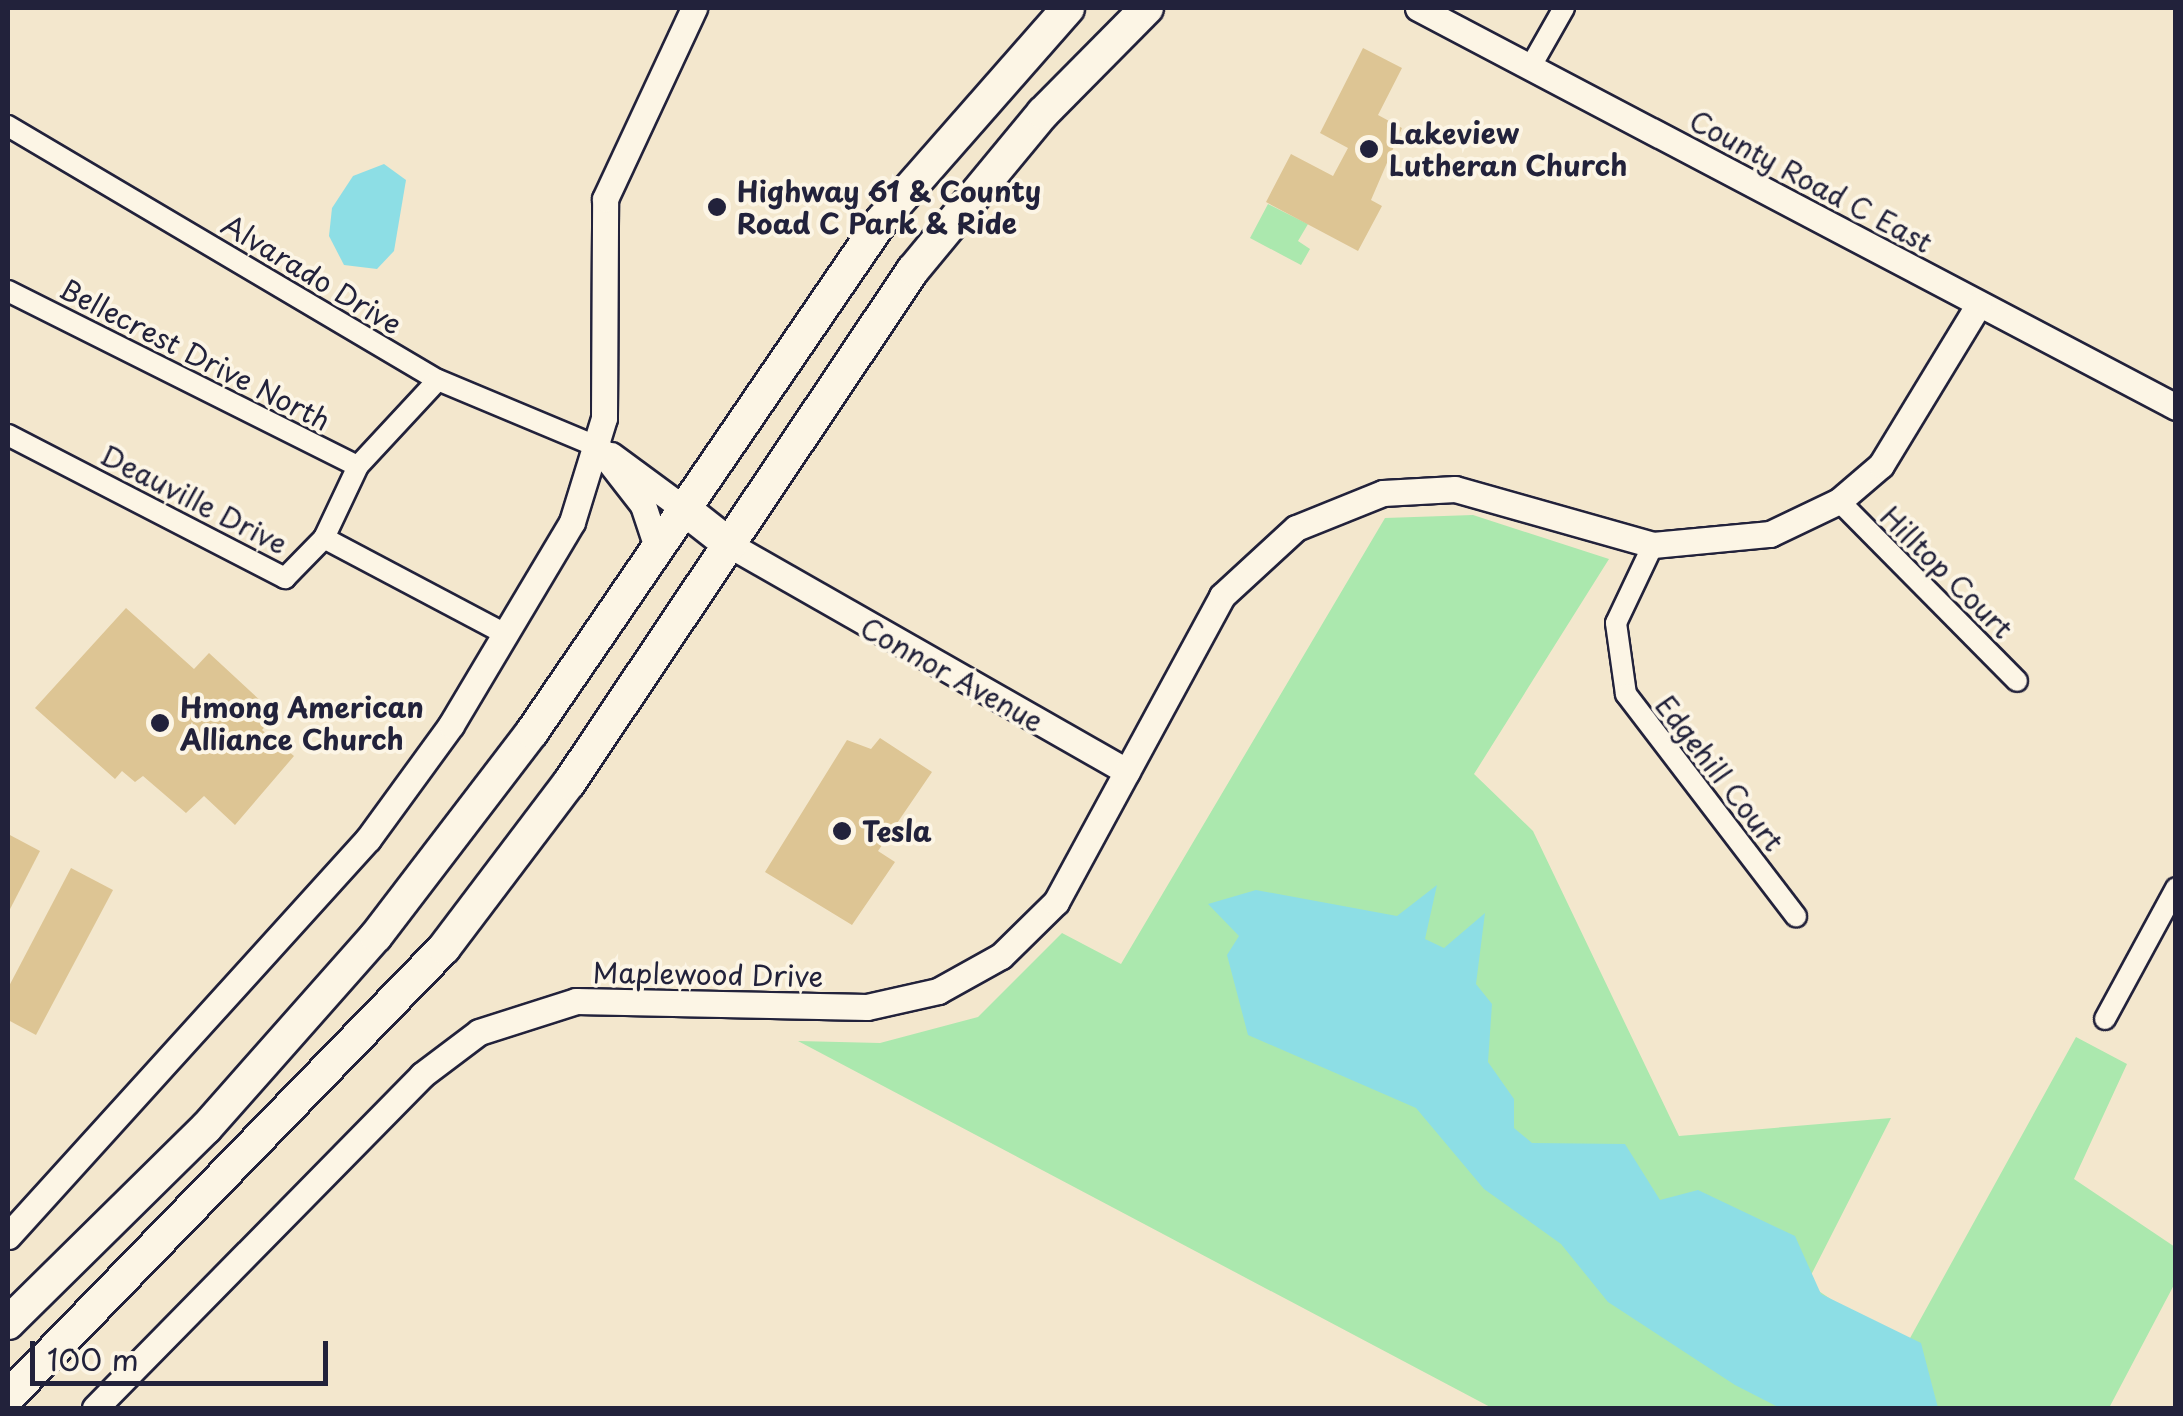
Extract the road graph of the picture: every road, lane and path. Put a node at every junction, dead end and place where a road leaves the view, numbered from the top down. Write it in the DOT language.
graph roads {
  1 [pos="694,8"];
  2 [pos="1068,8"];
  3 [pos="1147,8"];
  4 [pos="1418,8"];
  5 [pos="1564,8"];
  6 [pos="1531,66"];
  7 [pos="8,126"];
  8 [pos="8,291"];
  9 [pos="1979,304"];
  10 [pos="438,380"];
  11 [pos="2176,408"];
  12 [pos="8,435"];
  13 [pos="598,447"];
  14 [pos="358,466"];
  15 [pos="1839,501"];
  16 [pos="683,508"];
  17 [pos="754,509"];
  18 [pos="324,538"];
  19 [pos="730,545"];
  20 [pos="1653,545"];
  21 [pos="657,547"];
  22 [pos="779,575"];
  23 [pos="505,634"];
  24 [pos="2017,681"];
  25 [pos="1127,770"];
  26 [pos="2176,888"];
  27 [pos="1796,916"];
  28 [pos="2105,1019"];
  29 [pos="8,1236"];
  30 [pos="8,1323"];
  31 [pos="8,1397"];
  32 [pos="95,1408"];
  1 -- 13 [label="street"];
  2 -- 16 [label="main road"];
  3 -- 17 [label="main road"];
  4 -- 6 [label="street, County Road C East"];
  5 -- 6 [label="street"];
  6 -- 9 [label="street, County Road C East"];
  7 -- 10 [label="street, Alvarado Drive"];
  8 -- 14 [label="street, Bellecrest Drive North"];
  9 -- 11 [label="street, County Road C East"];
  9 -- 15 [label="street"];
  10 -- 13 [label="street, Alvarado Drive"];
  10 -- 14 [label="street"];
  12 -- 18 [label="street, Deauville Drive"];
  13 -- 16 [label="street"];
  13 -- 21 [label="street"];
  13 -- 23 [label="street"];
  14 -- 18 [label="street"];
  15 -- 20 [label="street, Maplewood Drive"];
  15 -- 24 [label="street, Hilltop Court"];
  16 -- 19 [label="main road, Connor Avenue"];
  16 -- 21 [label="main road"];
  17 -- 19 [label="main road"];
  17 -- 22 [label="street"];
  18 -- 23 [label="street, Deauville Drive"];
  19 -- 22 [label="street, Connor Avenue"];
  19 -- 31 [label="main road"];
  20 -- 25 [label="street, Maplewood Drive"];
  20 -- 27 [label="street, Edgehill Court"];
  21 -- 30 [label="main road"];
  22 -- 25 [label="street, Connor Avenue"];
  23 -- 29 [label="street"];
  25 -- 32 [label="street, Maplewood Drive"];
  26 -- 28 [label="street"];
}
